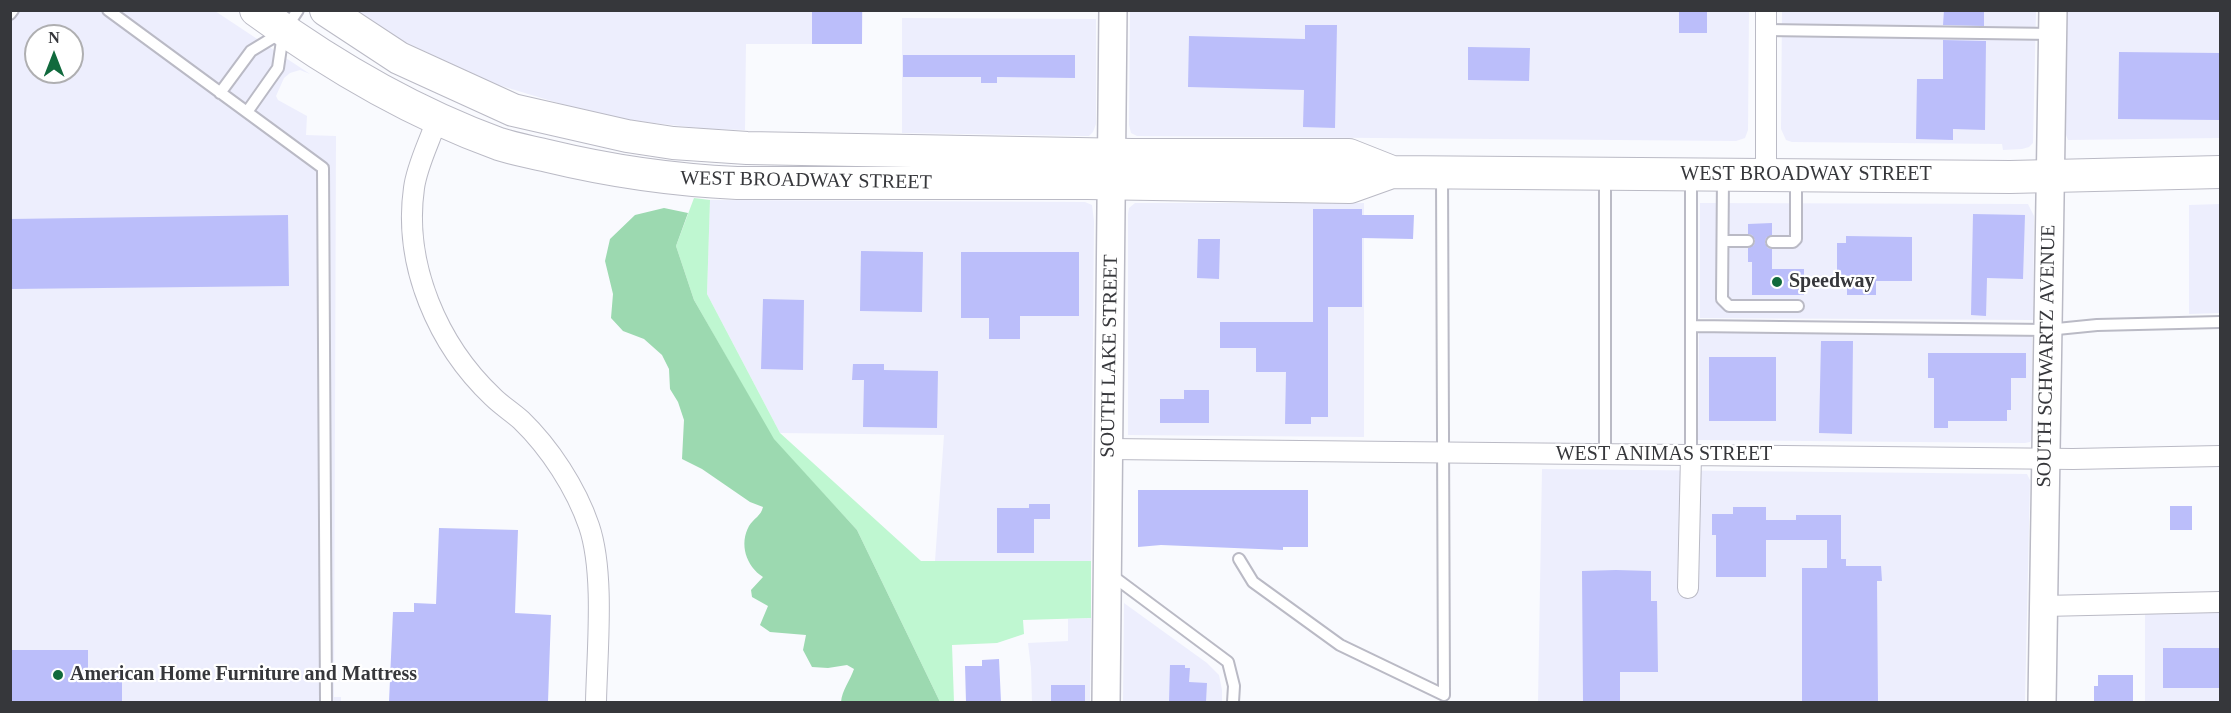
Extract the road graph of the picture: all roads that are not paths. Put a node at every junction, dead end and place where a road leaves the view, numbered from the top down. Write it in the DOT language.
graph roads {
  1 [pos="108,10"];
  2 [pos="256,10"];
  3 [pos="326,10"];
  4 [pos="1113,10"];
  5 [pos="1766,20"];
  6 [pos="291,21"];
  7 [pos="2053,22"];
  8 [pos="220,93"];
  9 [pos="247,112"];
  10 [pos="437,119"];
  11 [pos="1111,169"];
  12 [pos="1442,172"];
  13 [pos="2220,172"];
  14 [pos="1605,174"];
  15 [pos="1691,174"];
  16 [pos="1723,174"];
  17 [pos="1781,175"];
  18 [pos="2051,176"];
  19 [pos="1723,241"];
  20 [pos="1748,241"];
  21 [pos="1772,242"];
  22 [pos="1798,306"];
  23 [pos="2220,322"];
  24 [pos="1692,326"];
  25 [pos="2046,330"];
  26 [pos="1108,449"];
  27 [pos="1445,453"];
  28 [pos="1605,455"];
  29 [pos="1691,455"];
  30 [pos="2220,456"];
  31 [pos="2045,458"];
  32 [pos="1239,560"];
  33 [pos="1107,572"];
  34 [pos="1688,588"];
  35 [pos="2220,602"];
  36 [pos="2044,606"];
  37 [pos="326,702"];
  38 [pos="596,702"];
  39 [pos="1106,702"];
  40 [pos="1233,702"];
  41 [pos="2042,702"];
  1 -- 8 [label="lane"];
  2 -- 6 [label="main road, WEST BROADWAY STREET"];
  3 -- 11 [label="main road, WEST BROADWAY STREET"];
  4 -- 11 [label="street, SOUTH LAKE STREET"];
  5 -- 7 [label="lane"];
  5 -- 17 [label="street"];
  6 -- 8 [label="lane"];
  6 -- 9 [label="lane"];
  6 -- 10 [label="main road, WEST BROADWAY STREET"];
  7 -- 18 [label="street, SOUTH SCHWARTZ AVENUE"];
  8 -- 9 [label="lane"];
  9 -- 37 [label="lane"];
  10 -- 11 [label="main road, WEST BROADWAY STREET"];
  10 -- 38 [label="street"];
  11 -- 12 [label="main road, WEST BROADWAY STREET"];
  11 -- 26 [label="street, SOUTH LAKE STREET"];
  12 -- 14 [label="main road, WEST BROADWAY STREET"];
  12 -- 27 [label="lane"];
  13 -- 18 [label="main road, WEST BROADWAY STREET"];
  14 -- 15 [label="main road, WEST BROADWAY STREET"];
  14 -- 28 [label="lane"];
  15 -- 16 [label="main road, WEST BROADWAY STREET"];
  15 -- 24 [label="lane"];
  16 -- 17 [label="main road, WEST BROADWAY STREET"];
  16 -- 19 [label="lane"];
  17 -- 18 [label="main road, WEST BROADWAY STREET"];
  17 -- 21 [label="lane"];
  18 -- 25 [label="street, SOUTH SCHWARTZ AVENUE"];
  19 -- 20 [label="lane"];
  19 -- 22 [label="lane"];
  23 -- 25 [label="lane"];
  24 -- 25 [label="lane"];
  24 -- 29 [label="lane"];
  25 -- 31 [label="street, SOUTH SCHWARTZ AVENUE"];
  26 -- 27 [label="street, WEST ANIMAS STREET"];
  26 -- 33 [label="street, SOUTH LAKE STREET"];
  27 -- 28 [label="street, WEST ANIMAS STREET"];
  27 -- 32 [label="lane"];
  28 -- 29 [label="street, WEST ANIMAS STREET"];
  29 -- 31 [label="street, WEST ANIMAS STREET"];
  29 -- 34 [label="street"];
  30 -- 31 [label="street, WEST ANIMAS STREET"];
  31 -- 36 [label="street, SOUTH SCHWARTZ AVENUE"];
  33 -- 39 [label="street, SOUTH LAKE STREET"];
  33 -- 40 [label="lane"];
  35 -- 36 [label="street"];
  36 -- 41 [label="street, SOUTH SCHWARTZ AVENUE"];
}
